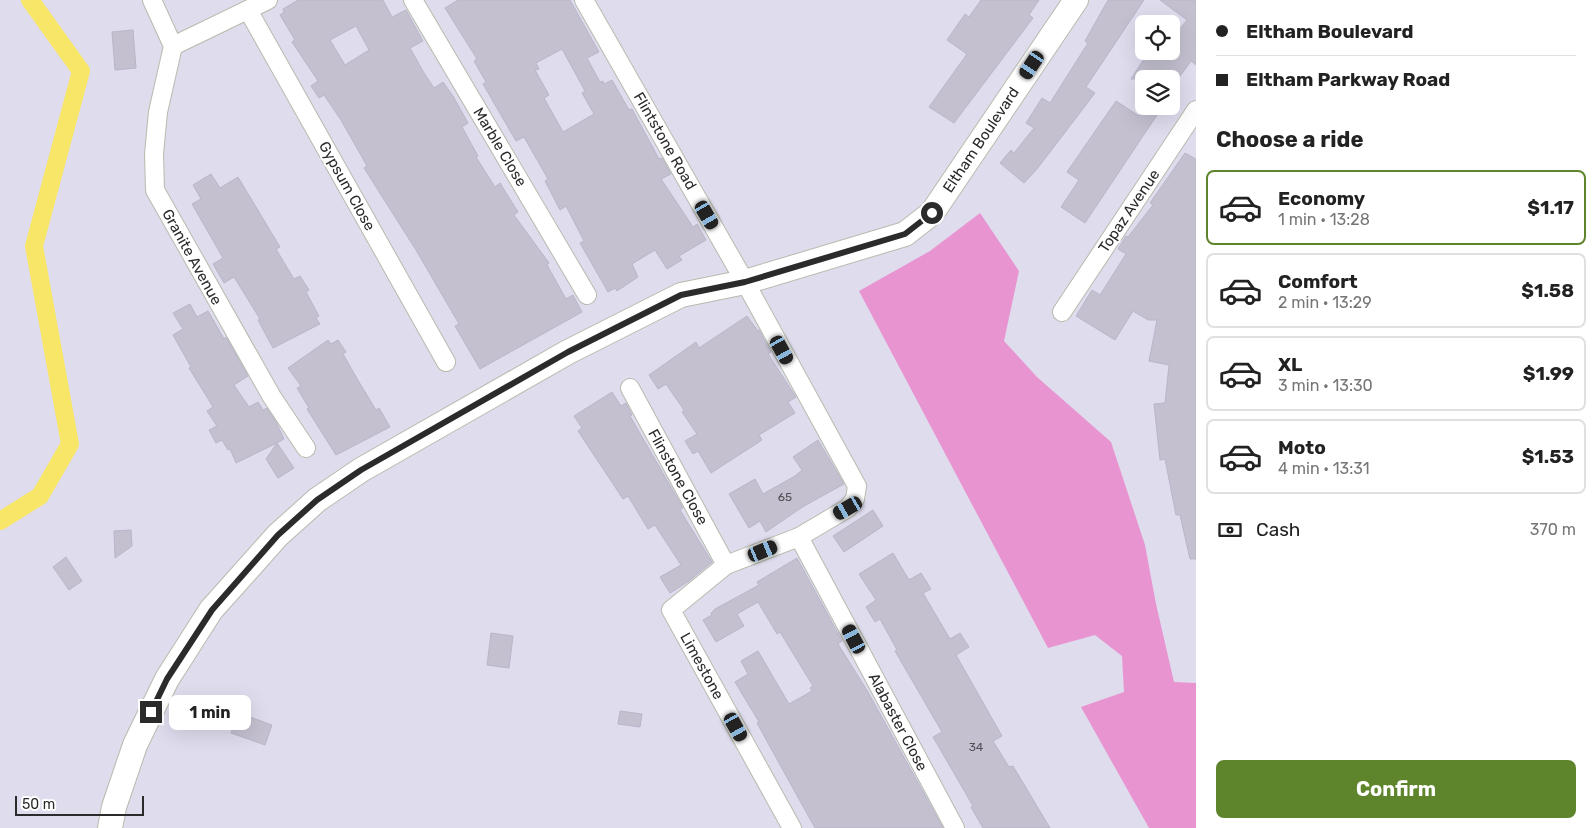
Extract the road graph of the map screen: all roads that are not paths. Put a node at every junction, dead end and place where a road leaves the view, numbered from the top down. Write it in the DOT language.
graph roads {
  1 [pos="152,0"];
  2 [pos="268,0"];
  3 [pos="414,0"];
  4 [pos="584,0"];
  5 [pos="1076,0"];
  6 [pos="248,10"];
  7 [pos="174,46"];
  8 [pos="1196,110"];
  9 [pos="745,282"];
  10 [pos="587,295"];
  11 [pos="1062,312"];
  12 [pos="446,362"];
  13 [pos="630,388"];
  14 [pos="306,448"];
  15 [pos="799,536"];
  16 [pos="726,565"];
  17 [pos="110,828"];
  18 [pos="792,828"];
  19 [pos="955,828"];
  1 -- 7 [label="street"];
  2 -- 6 [label="street"];
  3 -- 10 [label="street, Marble Close"];
  4 -- 9 [label="street, Flintstone Road"];
  5 -- 9 [label="street, Eltham Boulevard"];
  6 -- 7 [label="street"];
  6 -- 12 [label="street, Gypsum Close"];
  7 -- 14 [label="street, Granite Avenue"];
  8 -- 11 [label="street, Topaz Avenue"];
  9 -- 15 [label="street, Flintstone Road"];
  9 -- 17 [label="street, Eltham Boulevard"];
  13 -- 16 [label="street, Flinstone Close"];
  15 -- 16 [label="street"];
  15 -- 19 [label="street, Alabaster Close"];
  16 -- 18 [label="street, Limestone"];
}
